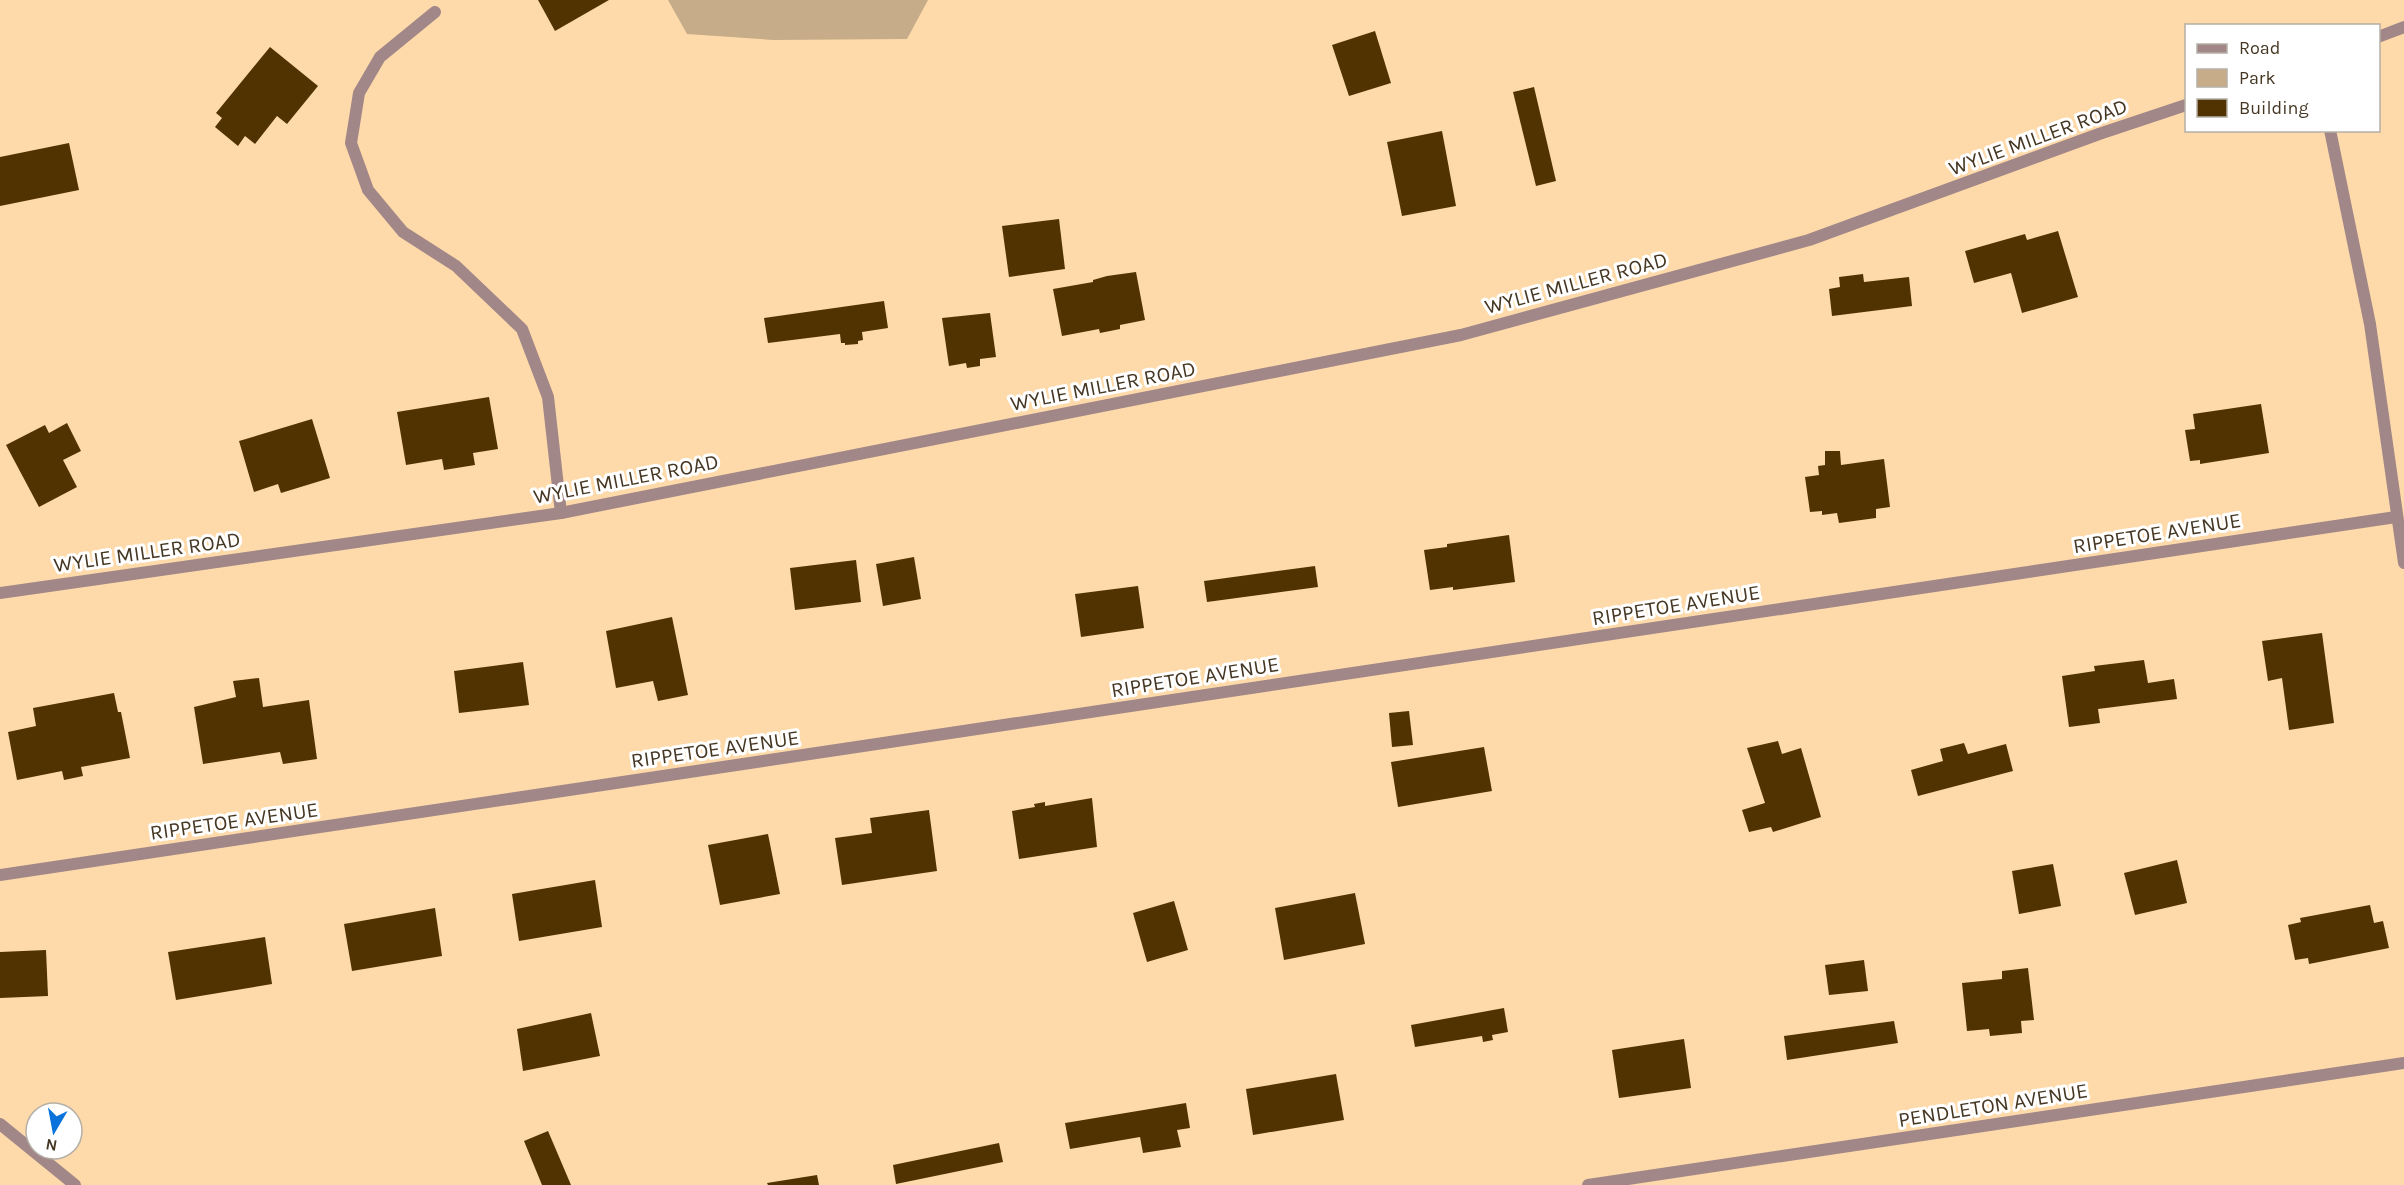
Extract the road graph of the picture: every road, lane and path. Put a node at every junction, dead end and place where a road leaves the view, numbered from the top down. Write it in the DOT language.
graph roads {
  1 [pos="435,12"];
  2 [pos="2404,27"];
  3 [pos="2380,37"];
  4 [pos="2185,106"];
  5 [pos="2330,132"];
  6 [pos="561,513"];
  7 [pos="2396,517"];
  8 [pos="2404,563"];
  9 [pos="0,592"];
  10 [pos="0,875"];
  11 [pos="2404,1063"];
  12 [pos="0,1124"];
  13 [pos="75,1185"];
  14 [pos="1588,1185"];
  1 -- 6 [label="street"];
  2 -- 3 [label="street"];
  4 -- 6 [label="street, WYLIE MILLER ROAD"];
  5 -- 7 [label="street"];
  6 -- 9 [label="street, WYLIE MILLER ROAD"];
  7 -- 8 [label="street"];
  7 -- 10 [label="street, RIPPETOE AVENUE"];
  11 -- 14 [label="street, PENDLETON AVENUE"];
  12 -- 13 [label="street"];
}
